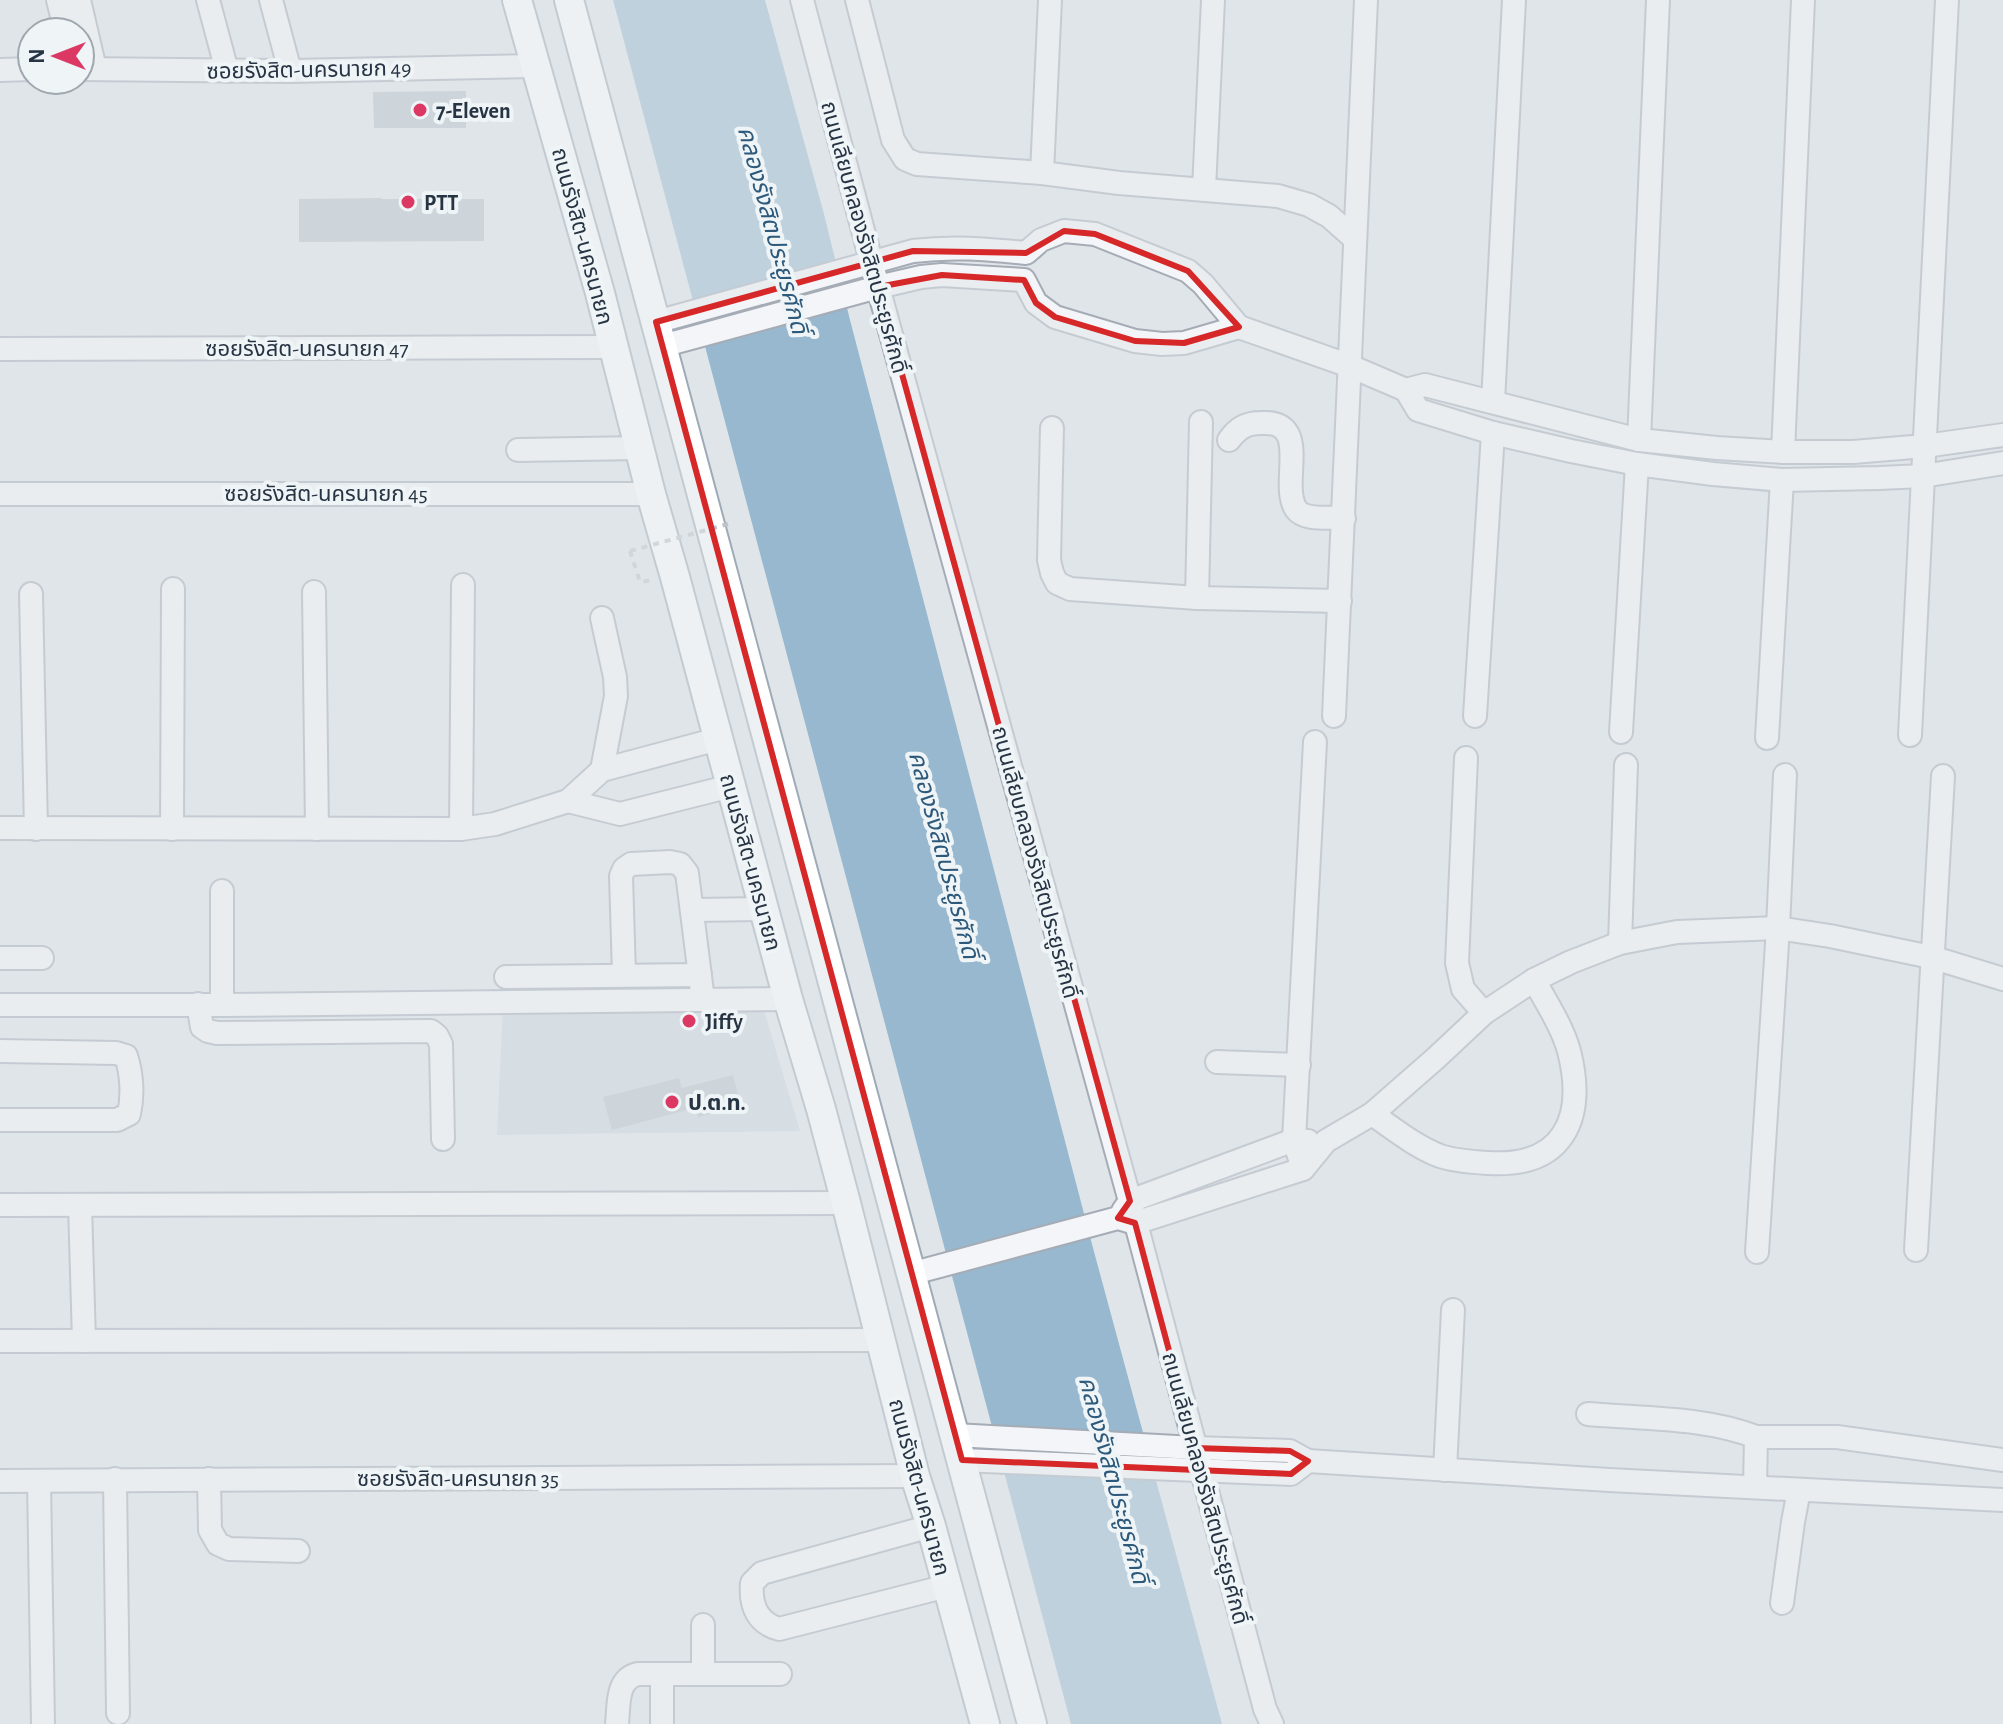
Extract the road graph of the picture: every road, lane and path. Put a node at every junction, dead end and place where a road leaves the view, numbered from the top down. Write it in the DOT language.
graph roads {
  1 [pos="208,0"];
  2 [pos="271,0"];
  3 [pos="517,0"];
  4 [pos="569,0"];
  5 [pos="802,0"];
  6 [pos="857,0"];
  7 [pos="1050,0"];
  8 [pos="1213,0"];
  9 [pos="1366,0"];
  10 [pos="1514,0"];
  11 [pos="1658,0"];
  12 [pos="1803,0"];
  13 [pos="1947,0"];
  14 [pos="537,66"];
  15 [pos="96,69"];
  16 [pos="227,71"];
  17 [pos="290,71"];
  18 [pos="1042,173"];
  19 [pos="1204,189"];
  20 [pos="1355,239"];
  21 [pos="1026,253"];
  22 [pos="872,263"];
  23 [pos="1024,280"];
  24 [pos="878,287"];
  25 [pos="1239,327"];
  26 [pos="671,331"];
  27 [pos="613,347"];
  28 [pos="0,349"];
  29 [pos="1350,366"];
  30 [pos="1406,390"];
  31 [pos="1493,402"];
  32 [pos="1201,422"];
  33 [pos="1052,428"];
  34 [pos="1493,433"];
  35 [pos="2003,435"];
  36 [pos="1229,440"];
  37 [pos="1639,440"];
  38 [pos="1925,446"];
  39 [pos="640,448"];
  40 [pos="518,450"];
  41 [pos="1783,452"];
  42 [pos="2003,463"];
  43 [pos="1637,464"];
  44 [pos="1923,476"];
  45 [pos="1782,480"];
  46 [pos="0,494"];
  47 [pos="651,494"];
  48 [pos="1344,518"];
  49 [pos="728,524"];
  50 [pos="630,551"];
  51 [pos="463,585"];
  52 [pos="173,589"];
  53 [pos="314,592"];
  54 [pos="31,594"];
  55 [pos="1197,598"];
  56 [pos="1340,601"];
  57 [pos="602,618"];
  58 [pos="1334,716"];
  59 [pos="1475,716"];
  60 [pos="1621,732"];
  61 [pos="1910,735"];
  62 [pos="1767,738"];
  63 [pos="718,739"];
  64 [pos="1315,742"];
  65 [pos="1466,758"];
  66 [pos="1626,765"];
  67 [pos="602,770"];
  68 [pos="1785,775"];
  69 [pos="1943,776"];
  70 [pos="731,786"];
  71 [pos="568,801"];
  72 [pos="0,828"];
  73 [pos="36,829"];
  74 [pos="172,829"];
  75 [pos="317,829"];
  76 [pos="461,829"];
  77 [pos="222,891"];
  78 [pos="764,909"];
  79 [pos="692,910"];
  80 [pos="1778,928"];
  81 [pos="1620,943"];
  82 [pos="1931,957"];
  83 [pos="0,958"];
  84 [pos="42,958"];
  85 [pos="624,975"];
  86 [pos="700,975"];
  87 [pos="506,977"];
  88 [pos="2003,979"];
  89 [pos="1534,980"];
  90 [pos="788,999"];
  91 [pos="703,1000"];
  92 [pos="198,1004"];
  93 [pos="0,1005"];
  94 [pos="222,1005"];
  95 [pos="1484,1013"];
  96 [pos="0,1051"];
  97 [pos="1217,1062"];
  98 [pos="1299,1065"];
  99 [pos="1372,1114"];
  100 [pos="0,1120"];
  101 [pos="443,1139"];
  102 [pos="1294,1140"];
  103 [pos="1326,1141"];
  104 [pos="1303,1169"];
  105 [pos="846,1203"];
  106 [pos="0,1205"];
  107 [pos="80,1205"];
  108 [pos="1128,1214"];
  109 [pos="1916,1250"];
  110 [pos="1757,1252"];
  111 [pos="910,1274"];
  112 [pos="1453,1310"];
  113 [pos="881,1340"];
  114 [pos="0,1341"];
  115 [pos="84,1341"];
  116 [pos="1588,1414"];
  117 [pos="1756,1437"];
  118 [pos="971,1448"];
  119 [pos="1198,1459"];
  120 [pos="2003,1460"];
  121 [pos="1445,1470"];
  122 [pos="915,1476"];
  123 [pos="115,1479"];
  124 [pos="209,1479"];
  125 [pos="0,1481"];
  126 [pos="39,1481"];
  127 [pos="1755,1487"];
  128 [pos="1799,1490"];
  129 [pos="2003,1500"];
  130 [pos="931,1526"];
  131 [pos="298,1551"];
  132 [pos="947,1586"];
  133 [pos="1782,1603"];
  134 [pos="703,1625"];
  135 [pos="703,1673"];
  136 [pos="662,1674"];
  137 [pos="780,1674"];
  138 [pos="118,1713"];
  139 [pos="43,1724"];
  140 [pos="617,1724"];
  141 [pos="662,1724"];
  142 [pos="985,1724"];
  143 [pos="1032,1724"];
  144 [pos="1272,1724"];
  1 -- 16 [label="street"];
  2 -- 17 [label="street"];
  3 -- 14 [label="main road, ถนนรังสิต-นครนายก"];
  4 -- 26 [label="main road"];
  5 -- 22 [label="street, ถนนเลียบคลองรังสิตประยูรศักดิ์"];
  6 -- 18 [label="street"];
  7 -- 18 [label="street"];
  8 -- 19 [label="street"];
  9 -- 20 [label="street"];
  10 -- 31 [label="street"];
  11 -- 37 [label="street"];
  12 -- 41 [label="street"];
  13 -- 38 [label="street"];
  14 -- 17 [label="street, ซอยรังสิต-นครนายก 49"];
  14 -- 27 [label="main road, ถนนรังสิต-นครนายก"];
  15 -- 16 [label="street, ซอยรังสิต-นครนายก 49"];
  16 -- 17 [label="street, ซอยรังสิต-นครนายก 49"];
  18 -- 19 [label="street"];
  19 -- 20 [label="street"];
  20 -- 29 [label="street"];
  21 -- 22 [label="street"];
  21 -- 23 [label="street"];
  21 -- 25 [label="street"];
  22 -- 24 [label="street, ถนนเลียบคลองรังสิตประยูรศักดิ์"];
  22 -- 26 [label="street"];
  23 -- 24 [label="street"];
  23 -- 25 [label="street"];
  24 -- 26 [label="street"];
  24 -- 108 [label="street, ถนนเลียบคลองรังสิตประยูรศักดิ์"];
  25 -- 29 [label="street"];
  26 -- 111 [label="main road"];
  27 -- 28 [label="street, ซอยรังสิต-นครนายก 47"];
  27 -- 39 [label="main road, ถนนรังสิต-นครนายก"];
  29 -- 30 [label="street"];
  29 -- 48 [label="street"];
  30 -- 31 [label="street"];
  30 -- 34 [label="street"];
  31 -- 37 [label="street"];
  32 -- 55 [label="street"];
  33 -- 55 [label="street"];
  34 -- 43 [label="street"];
  34 -- 59 [label="street"];
  35 -- 38 [label="street"];
  36 -- 48 [label="street"];
  37 -- 41 [label="street"];
  38 -- 41 [label="street"];
  38 -- 44 [label="street"];
  39 -- 40 [label="street"];
  39 -- 47 [label="main road, ถนนรังสิต-นครนายก"];
  42 -- 44 [label="street"];
  43 -- 45 [label="street"];
  43 -- 60 [label="street"];
  44 -- 45 [label="street"];
  44 -- 61 [label="street"];
  45 -- 62 [label="street"];
  46 -- 47 [label="street, ซอยรังสิต-นครนายก 45"];
  47 -- 63 [label="main road, ถนนรังสิต-นครนายก"];
  48 -- 56 [label="street"];
  49 -- 50 [label="path, bridge"];
  51 -- 76 [label="street"];
  52 -- 74 [label="street"];
  53 -- 75 [label="street"];
  54 -- 73 [label="street"];
  55 -- 56 [label="street"];
  56 -- 58 [label="street"];
  57 -- 67 [label="street"];
  63 -- 67 [label="street"];
  63 -- 70 [label="main road, ถนนรังสิต-นครนายก"];
  64 -- 98 [label="street"];
  65 -- 95 [label="street"];
  66 -- 81 [label="street"];
  67 -- 71 [label="street"];
  68 -- 80 [label="street"];
  69 -- 82 [label="street"];
  70 -- 71 [label="street"];
  70 -- 78 [label="main road, ถนนรังสิต-นครนายก"];
  71 -- 76 [label="street"];
  72 -- 73 [label="street"];
  73 -- 74 [label="street"];
  74 -- 75 [label="street"];
  75 -- 76 [label="street"];
  77 -- 94 [label="street"];
  78 -- 79 [label="street"];
  78 -- 90 [label="main road, ถนนรังสิต-นครนายก"];
  79 -- 85 [label="street"];
  79 -- 86 [label="street"];
  80 -- 81 [label="street"];
  80 -- 82 [label="street"];
  80 -- 110 [label="street"];
  81 -- 89 [label="street"];
  82 -- 88 [label="street"];
  82 -- 109 [label="street"];
  83 -- 84 [label="street"];
  85 -- 86 [label="street"];
  85 -- 87 [label="street"];
  86 -- 91 [label="street"];
  89 -- 95 [label="street"];
  89 -- 99 [label="street"];
  90 -- 91 [label="street"];
  90 -- 105 [label="main road, ถนนรังสิต-นครนายก"];
  91 -- 94 [label="street"];
  92 -- 93 [label="street"];
  92 -- 94 [label="street"];
  92 -- 101 [label="street"];
  95 -- 99 [label="street"];
  96 -- 100 [label="street"];
  97 -- 98 [label="street"];
  98 -- 102 [label="street"];
  99 -- 103 [label="street"];
  102 -- 103 [label="street"];
  102 -- 104 [label="street"];
  102 -- 108 [label="street"];
  103 -- 104 [label="street"];
  104 -- 108 [label="street"];
  105 -- 107 [label="street"];
  105 -- 113 [label="main road, ถนนรังสิต-นครนายก"];
  106 -- 107 [label="street"];
  107 -- 115 [label="street"];
  108 -- 111 [label="street"];
  108 -- 119 [label="street, ถนนเลียบคลองรังสิตประยูรศักดิ์"];
  111 -- 118 [label="main road"];
  112 -- 121 [label="street"];
  113 -- 115 [label="street"];
  113 -- 122 [label="main road, ถนนรังสิต-นครนายก"];
  114 -- 115 [label="street"];
  116 -- 117 [label="street"];
  117 -- 120 [label="street"];
  117 -- 127 [label="street"];
  118 -- 119 [label="street"];
  118 -- 143 [label="main road"];
  119 -- 121 [label="street"];
  119 -- 144 [label="street, ถนนเลียบคลองรังสิตประยูรศักดิ์"];
  121 -- 127 [label="street"];
  122 -- 124 [label="street, ซอยรังสิต-นครนายก 35"];
  122 -- 130 [label="main road, ถนนรังสิต-นครนายก"];
  123 -- 124 [label="street, ซอยรังสิต-นครนายก 35"];
  123 -- 126 [label="street, ซอยรังสิต-นครนายก 35"];
  123 -- 138 [label="street"];
  124 -- 131 [label="street"];
  125 -- 126 [label="street, ซอยรังสิต-นครนายก 35"];
  126 -- 139 [label="street"];
  127 -- 128 [label="street"];
  128 -- 129 [label="street"];
  128 -- 133 [label="street"];
  130 -- 132 [label="main road, ถนนรังสิต-นครนายก"];
  130 -- 132 [label="street"];
  132 -- 142 [label="main road, ถนนรังสิต-นครนายก"];
  134 -- 135 [label="street"];
  135 -- 136 [label="street"];
  135 -- 137 [label="street"];
  136 -- 140 [label="street"];
  136 -- 141 [label="street"];
}
